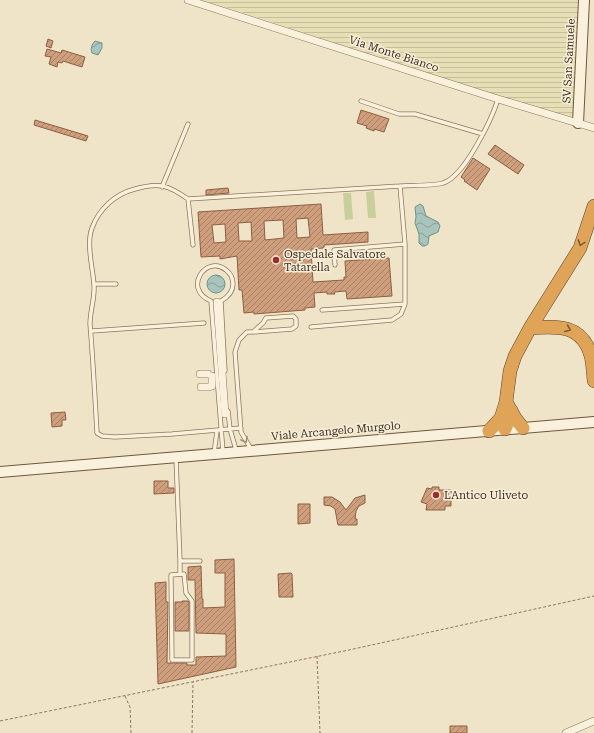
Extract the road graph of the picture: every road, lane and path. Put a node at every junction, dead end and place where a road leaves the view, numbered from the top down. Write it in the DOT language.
graph roads {
  1 [pos="188,0"];
  2 [pos="584,0"];
  3 [pos="498,99"];
  4 [pos="361,101"];
  5 [pos="578,123"];
  6 [pos="188,124"];
  7 [pos="594,128"];
  8 [pos="483,134"];
  9 [pos="400,186"];
  10 [pos="162,187"];
  11 [pos="188,199"];
  12 [pos="594,206"];
  13 [pos="405,244"];
  14 [pos="193,245"];
  15 [pos="335,265"];
  16 [pos="94,284"];
  17 [pos="116,284"];
  18 [pos="217,302"];
  19 [pos="405,304"];
  20 [pos="322,310"];
  21 [pos="204,323"];
  22 [pos="311,327"];
  23 [pos="530,328"];
  24 [pos="92,331"];
  25 [pos="253,332"];
  26 [pos="200,374"];
  27 [pos="214,380"];
  28 [pos="594,381"];
  29 [pos="201,387"];
  30 [pos="225,414"];
  31 [pos="506,415"];
  32 [pos="594,422"];
  33 [pos="241,428"];
  34 [pos="524,428"];
  35 [pos="230,430"];
  36 [pos="219,431"];
  37 [pos="489,431"];
  38 [pos="251,450"];
  39 [pos="236,451"];
  40 [pos="219,453"];
  41 [pos="176,457"];
  42 [pos="0,472"];
  43 [pos="180,561"];
  44 [pos="200,561"];
  45 [pos="180,574"];
  46 [pos="594,596"];
  47 [pos="317,656"];
  48 [pos="193,681"];
  49 [pos="125,695"];
  50 [pos="0,721"];
  51 [pos="594,721"];
  52 [pos="131,733"];
  53 [pos="192,733"];
  54 [pos="320,733"];
  55 [pos="566,733"];
  1 -- 3 [label="street, Via Monte Bianco"];
  2 -- 5 [label="main road, SV San Samuele"];
  3 -- 5 [label="street, Via Monte Bianco"];
  3 -- 8 [label="lane"];
  4 -- 8 [label="lane"];
  5 -- 7 [label="street, Via Monte Bianco"];
  6 -- 10 [label="lane"];
  8 -- 9 [label="lane"];
  9 -- 11 [label="lane"];
  9 -- 13 [label="lane"];
  10 -- 11 [label="lane"];
  10 -- 16 [label="lane"];
  11 -- 14 [label="lane"];
  12 -- 23 [label="highway, one-way"];
  13 -- 15 [label="lane"];
  13 -- 19 [label="lane"];
  16 -- 17 [label="lane"];
  16 -- 24 [label="lane"];
  18 -- 27 [label="street"];
  19 -- 20 [label="lane"];
  19 -- 22 [label="lane"];
  21 -- 24 [label="lane"];
  23 -- 28 [label="highway, one-way"];
  23 -- 31 [label="highway"];
  24 -- 36 [label="lane"];
  25 -- 25 [label="lane"];
  25 -- 33 [label="lane"];
  26 -- 27 [label="street"];
  27 -- 29 [label="street"];
  27 -- 30 [label="street"];
  27 -- 35 [label="lane"];
  27 -- 36 [label="lane"];
  31 -- 34 [label="highway"];
  31 -- 34 [label="main road"];
  31 -- 37 [label="highway"];
  32 -- 34 [label="main road"];
  33 -- 35 [label="lane"];
  33 -- 38 [label="lane, one-way"];
  35 -- 36 [label="lane"];
  35 -- 39 [label="lane"];
  36 -- 40 [label="lane"];
  36 -- 40 [label="lane"];
  37 -- 38 [label="main road, Viale Arcangelo Murgolo"];
  38 -- 39 [label="main road, Viale Arcangelo Murgolo"];
  39 -- 40 [label="main road, Viale Arcangelo Murgolo"];
  40 -- 41 [label="main road, Viale Arcangelo Murgolo"];
  41 -- 42 [label="main road, Viale Arcangelo Murgolo"];
  41 -- 43 [label="lane"];
  43 -- 44 [label="lane"];
  43 -- 45 [label="lane"];
  45 -- 45 [label="lane"];
  46 -- 47 [label="path"];
  47 -- 48 [label="path"];
  47 -- 54 [label="path"];
  48 -- 49 [label="path"];
  48 -- 53 [label="path"];
  49 -- 50 [label="path"];
  49 -- 52 [label="path"];
  51 -- 55 [label="street"];
}
